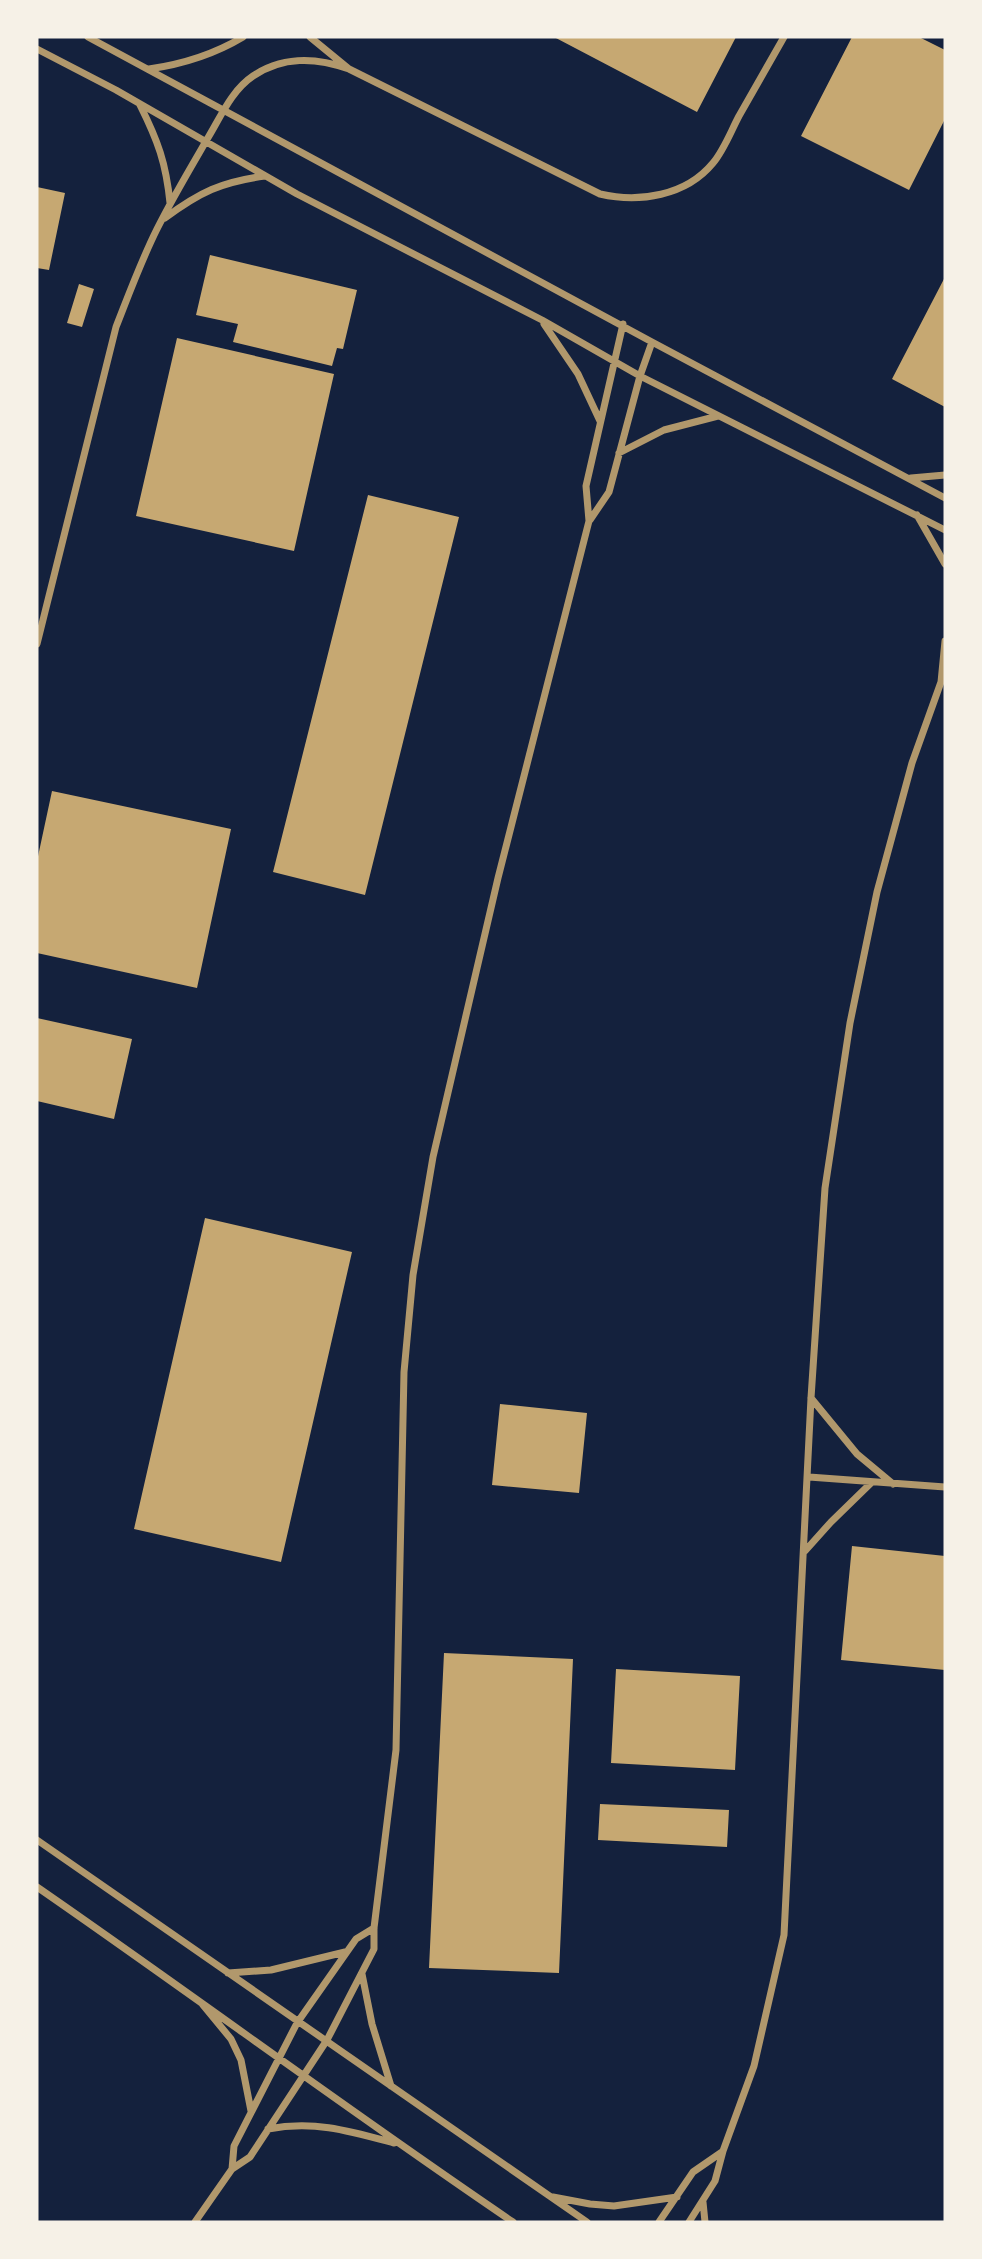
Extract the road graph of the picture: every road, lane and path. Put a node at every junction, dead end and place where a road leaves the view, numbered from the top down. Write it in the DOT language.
graph roads {
  1 [pos="88,37"];
  2 [pos="243,37"];
  3 [pos="310,37"];
  4 [pos="784,37"];
  5 [pos="37,49"];
  6 [pos="149,69"];
  7 [pos="349,69"];
  8 [pos="140,104"];
  9 [pos="224,111"];
  10 [pos="206,142"];
  11 [pos="265,176"];
  12 [pos="170,203"];
  13 [pos="161,220"];
  14 [pos="542,320"];
  15 [pos="623,324"];
  16 [pos="652,342"];
  17 [pos="613,360"];
  18 [pos="639,376"];
  19 [pos="718,416"];
  20 [pos="600,421"];
  21 [pos="619,453"];
  22 [pos="945,475"];
  23 [pos="909,478"];
  24 [pos="945,498"];
  25 [pos="917,514"];
  26 [pos="589,521"];
  27 [pos="945,530"];
  28 [pos="945,564"];
  29 [pos="945,641"];
  30 [pos="37,644"];
  31 [pos="943,679"];
  32 [pos="811,1398"];
  33 [pos="809,1477"];
  34 [pos="871,1483"];
  35 [pos="894,1485"];
  36 [pos="945,1488"];
  37 [pos="804,1552"];
  38 [pos="37,1840"];
  39 [pos="37,1887"];
  40 [pos="374,1928"];
  41 [pos="346,1952"];
  42 [pos="228,1973"];
  43 [pos="362,1974"];
  44 [pos="196,1997"];
  45 [pos="298,2023"];
  46 [pos="327,2040"];
  47 [pos="280,2058"];
  48 [pos="303,2076"];
  49 [pos="391,2087"];
  50 [pos="251,2111"];
  51 [pos="268,2129"];
  52 [pos="398,2144"];
  53 [pos="723,2151"];
  54 [pos="232,2169"];
  55 [pos="549,2196"];
  56 [pos="677,2197"];
  57 [pos="703,2200"];
  58 [pos="199,2220"];
  59 [pos="513,2222"];
  60 [pos="587,2222"];
  61 [pos="659,2222"];
  62 [pos="690,2222"];
  63 [pos="705,2222"];
  1 -- 6 [label="street"];
  2 -- 6 [label="street"];
  3 -- 7 [label="street"];
  4 -- 7 [label="street"];
  5 -- 8 [label="street"];
  6 -- 9 [label="street"];
  7 -- 9 [label="street"];
  8 -- 10 [label="street"];
  8 -- 12 [label="street"];
  9 -- 10 [label="street"];
  9 -- 15 [label="street"];
  10 -- 11 [label="street"];
  10 -- 12 [label="street"];
  11 -- 13 [label="street"];
  11 -- 14 [label="street"];
  12 -- 13 [label="street"];
  13 -- 30 [label="street"];
  14 -- 17 [label="street"];
  14 -- 20 [label="street"];
  15 -- 16 [label="street"];
  15 -- 17 [label="street"];
  16 -- 18 [label="street"];
  16 -- 23 [label="street"];
  17 -- 18 [label="street"];
  17 -- 20 [label="street"];
  18 -- 19 [label="street"];
  18 -- 21 [label="street"];
  19 -- 21 [label="street"];
  19 -- 25 [label="street"];
  20 -- 26 [label="street"];
  21 -- 26 [label="street"];
  22 -- 23 [label="street"];
  23 -- 24 [label="street"];
  25 -- 27 [label="street"];
  25 -- 28 [label="street"];
  26 -- 40 [label="street"];
  29 -- 31 [label="street"];
  31 -- 32 [label="street"];
  32 -- 33 [label="street"];
  32 -- 35 [label="street"];
  33 -- 34 [label="street"];
  33 -- 37 [label="street"];
  34 -- 35 [label="street"];
  34 -- 37 [label="street"];
  35 -- 36 [label="street"];
  37 -- 53 [label="street"];
  38 -- 42 [label="street"];
  39 -- 44 [label="street"];
  40 -- 41 [label="street"];
  40 -- 43 [label="street"];
  41 -- 42 [label="street"];
  41 -- 45 [label="street"];
  42 -- 45 [label="street"];
  43 -- 46 [label="street"];
  43 -- 49 [label="street"];
  44 -- 47 [label="street"];
  44 -- 50 [label="street"];
  45 -- 46 [label="street"];
  45 -- 47 [label="street"];
  46 -- 48 [label="street"];
  46 -- 49 [label="street"];
  47 -- 48 [label="street"];
  47 -- 50 [label="street"];
  48 -- 51 [label="street"];
  48 -- 52 [label="street"];
  49 -- 55 [label="street"];
  50 -- 54 [label="street"];
  51 -- 52 [label="street"];
  51 -- 54 [label="street"];
  52 -- 59 [label="street"];
  53 -- 56 [label="street"];
  53 -- 57 [label="street"];
  54 -- 58 [label="street"];
  55 -- 56 [label="street"];
  55 -- 60 [label="street"];
  56 -- 61 [label="street"];
  57 -- 62 [label="street"];
  57 -- 63 [label="street"];
}
